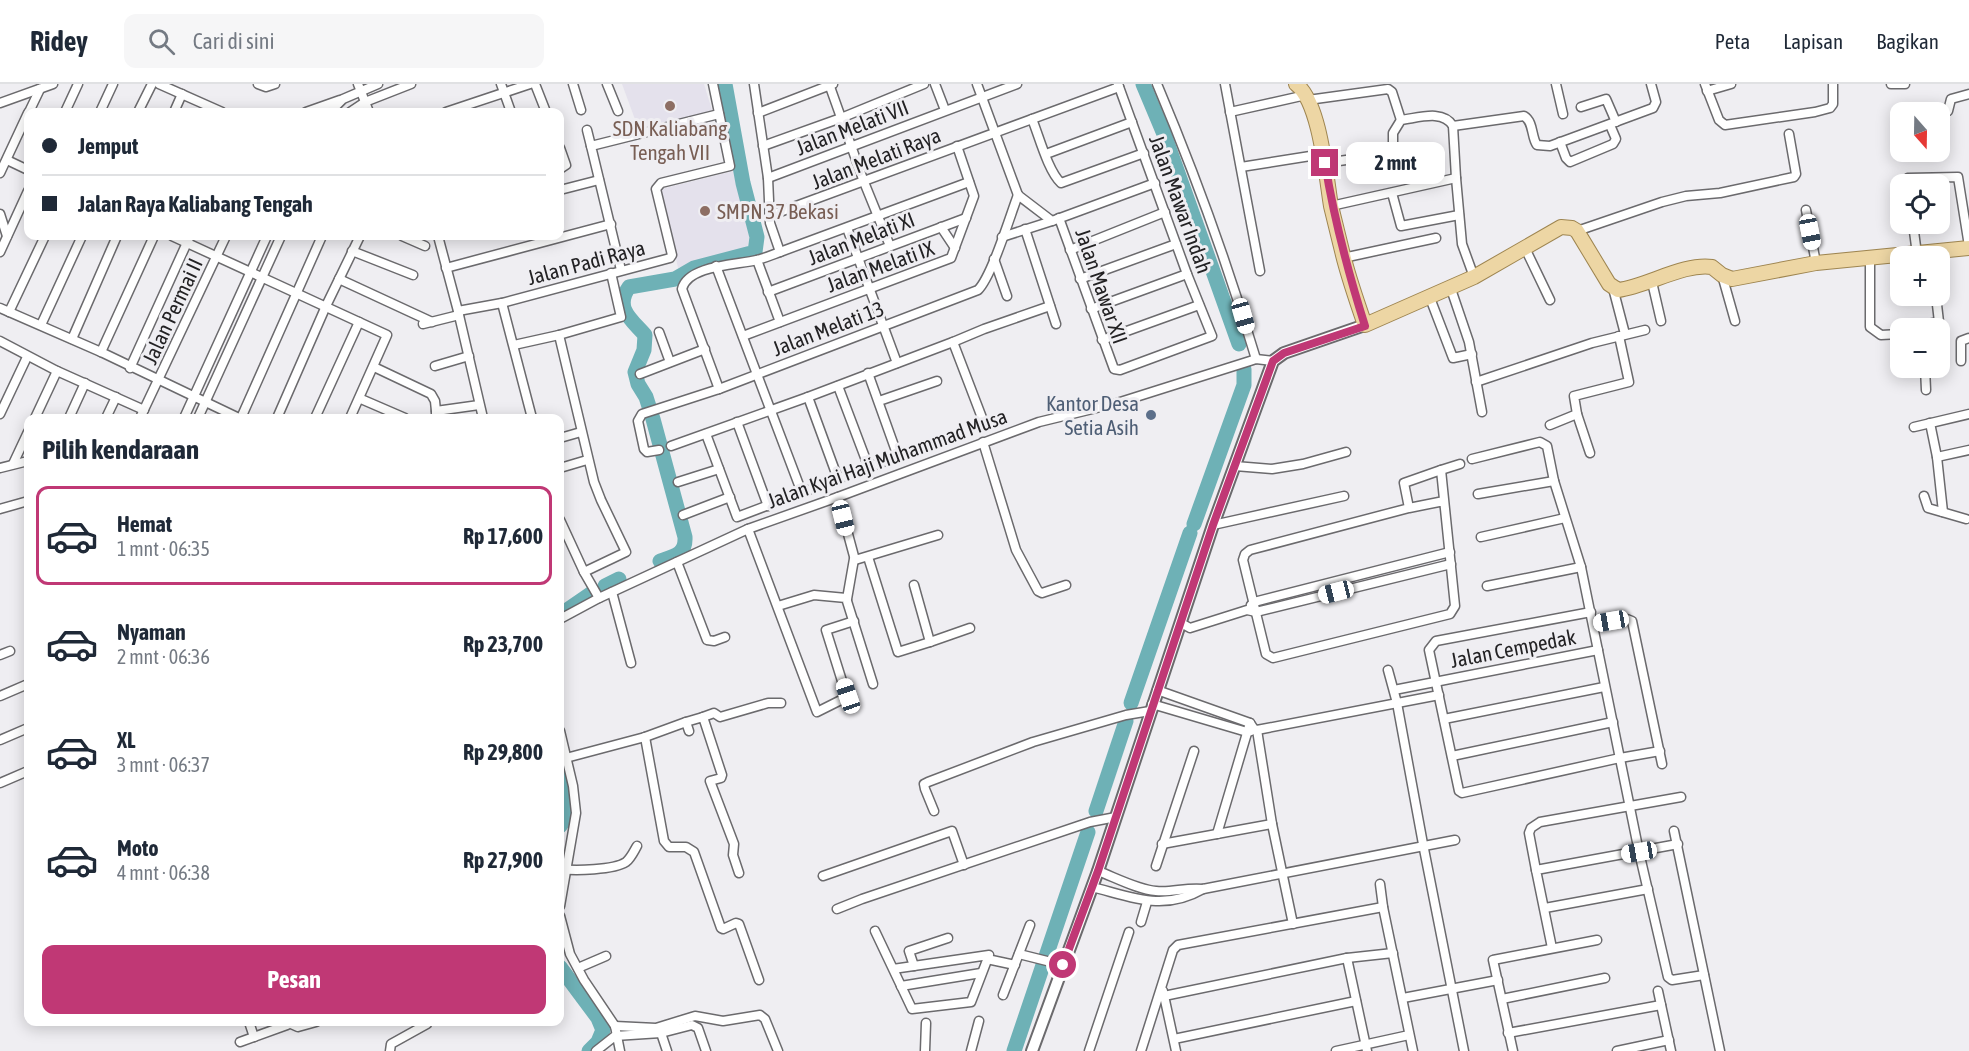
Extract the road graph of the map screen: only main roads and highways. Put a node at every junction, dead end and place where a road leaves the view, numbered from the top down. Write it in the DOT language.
graph roads {
  1 [pos="1296,84"];
  2 [pos="1969,247"];
  3 [pos="1950,250"];
  4 [pos="1890,257"];
  1 -- 4 [label="main road"];
  2 -- 3 [label="main road"];
}
